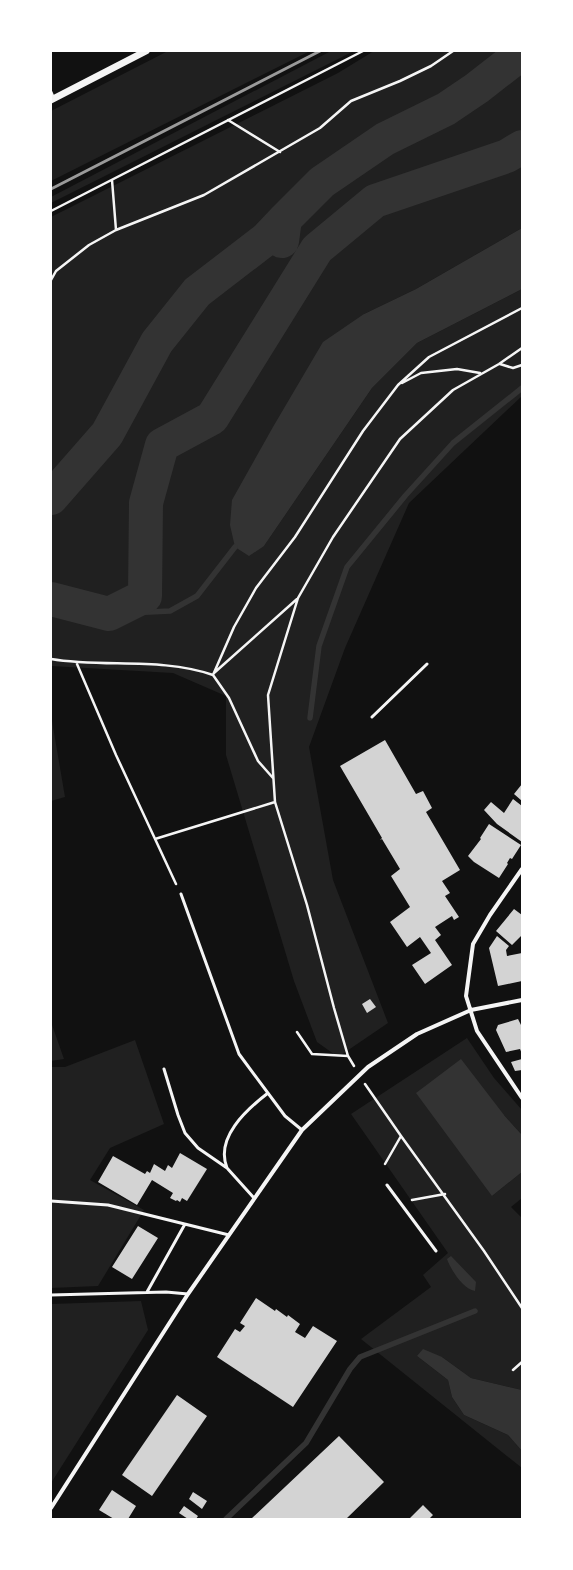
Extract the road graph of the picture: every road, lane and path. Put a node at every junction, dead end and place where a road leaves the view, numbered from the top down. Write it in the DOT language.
graph roads {
  1 [pos="146,51"];
  2 [pos="363,51"];
  3 [pos="453,51"];
  4 [pos="52,97"];
  5 [pos="228,120"];
  6 [pos="280,152"];
  7 [pos="112,180"];
  8 [pos="51,211"];
  9 [pos="116,230"];
  10 [pos="51,280"];
  11 [pos="522,308"];
  12 [pos="522,348"];
  13 [pos="499,364"];
  14 [pos="522,365"];
  15 [pos="480,373"];
  16 [pos="398,385"];
  17 [pos="298,598"];
  18 [pos="51,659"];
  19 [pos="77,664"];
  20 [pos="427,664"];
  21 [pos="212,675"];
  22 [pos="372,717"];
  23 [pos="273,779"];
  24 [pos="275,802"];
  25 [pos="155,838"];
  26 [pos="522,870"];
  27 [pos="181,894"];
  28 [pos="522,1000"];
  29 [pos="471,1010"];
  30 [pos="297,1032"];
  31 [pos="164,1069"];
  32 [pos="360,1074"];
  33 [pos="268,1093"];
  34 [pos="522,1098"];
  35 [pos="302,1130"];
  36 [pos="401,1136"];
  37 [pos="384,1164"];
  38 [pos="227,1168"];
  39 [pos="387,1185"];
  40 [pos="445,1194"];
  41 [pos="254,1198"];
  42 [pos="410,1200"];
  43 [pos="51,1201"];
  44 [pos="185,1224"];
  45 [pos="229,1235"];
  46 [pos="436,1251"];
  47 [pos="147,1292"];
  48 [pos="188,1294"];
  49 [pos="51,1296"];
  50 [pos="522,1308"];
  51 [pos="522,1362"];
  52 [pos="513,1370"];
  53 [pos="51,1508"];
  1 -- 4 [label="street"];
  2 -- 5 [label="path"];
  3 -- 6 [label="path"];
  5 -- 6 [label="path"];
  5 -- 7 [label="path"];
  6 -- 9 [label="path"];
  7 -- 8 [label="path"];
  7 -- 9 [label="path"];
  9 -- 10 [label="path"];
  11 -- 16 [label="path"];
  12 -- 13 [label="path"];
  13 -- 14 [label="path"];
  13 -- 15 [label="path"];
  15 -- 16 [label="path"];
  15 -- 17 [label="path"];
  16 -- 21 [label="path"];
  17 -- 21 [label="path"];
  17 -- 23 [label="path"];
  18 -- 19 [label="path"];
  19 -- 21 [label="path"];
  19 -- 25 [label="path"];
  20 -- 22 [label="lane"];
  21 -- 23 [label="path"];
  23 -- 24 [label="path"];
  24 -- 25 [label="path"];
  24 -- 30 [label="path"];
  25 -- 27 [label="path"];
  26 -- 29 [label="street"];
  27 -- 33 [label="lane"];
  28 -- 29 [label="street"];
  29 -- 32 [label="street"];
  29 -- 34 [label="street"];
  31 -- 38 [label="lane"];
  32 -- 35 [label="street"];
  32 -- 36 [label="path"];
  33 -- 35 [label="lane"];
  33 -- 38 [label="lane"];
  35 -- 41 [label="street"];
  36 -- 37 [label="path"];
  36 -- 40 [label="path"];
  38 -- 41 [label="lane"];
  39 -- 46 [label="lane"];
  40 -- 42 [label="path"];
  40 -- 50 [label="path"];
  41 -- 45 [label="street"];
  43 -- 44 [label="lane"];
  44 -- 45 [label="lane"];
  44 -- 47 [label="lane"];
  45 -- 48 [label="street"];
  47 -- 48 [label="lane"];
  47 -- 49 [label="lane"];
  48 -- 53 [label="street"];
  51 -- 52 [label="path"];
}
